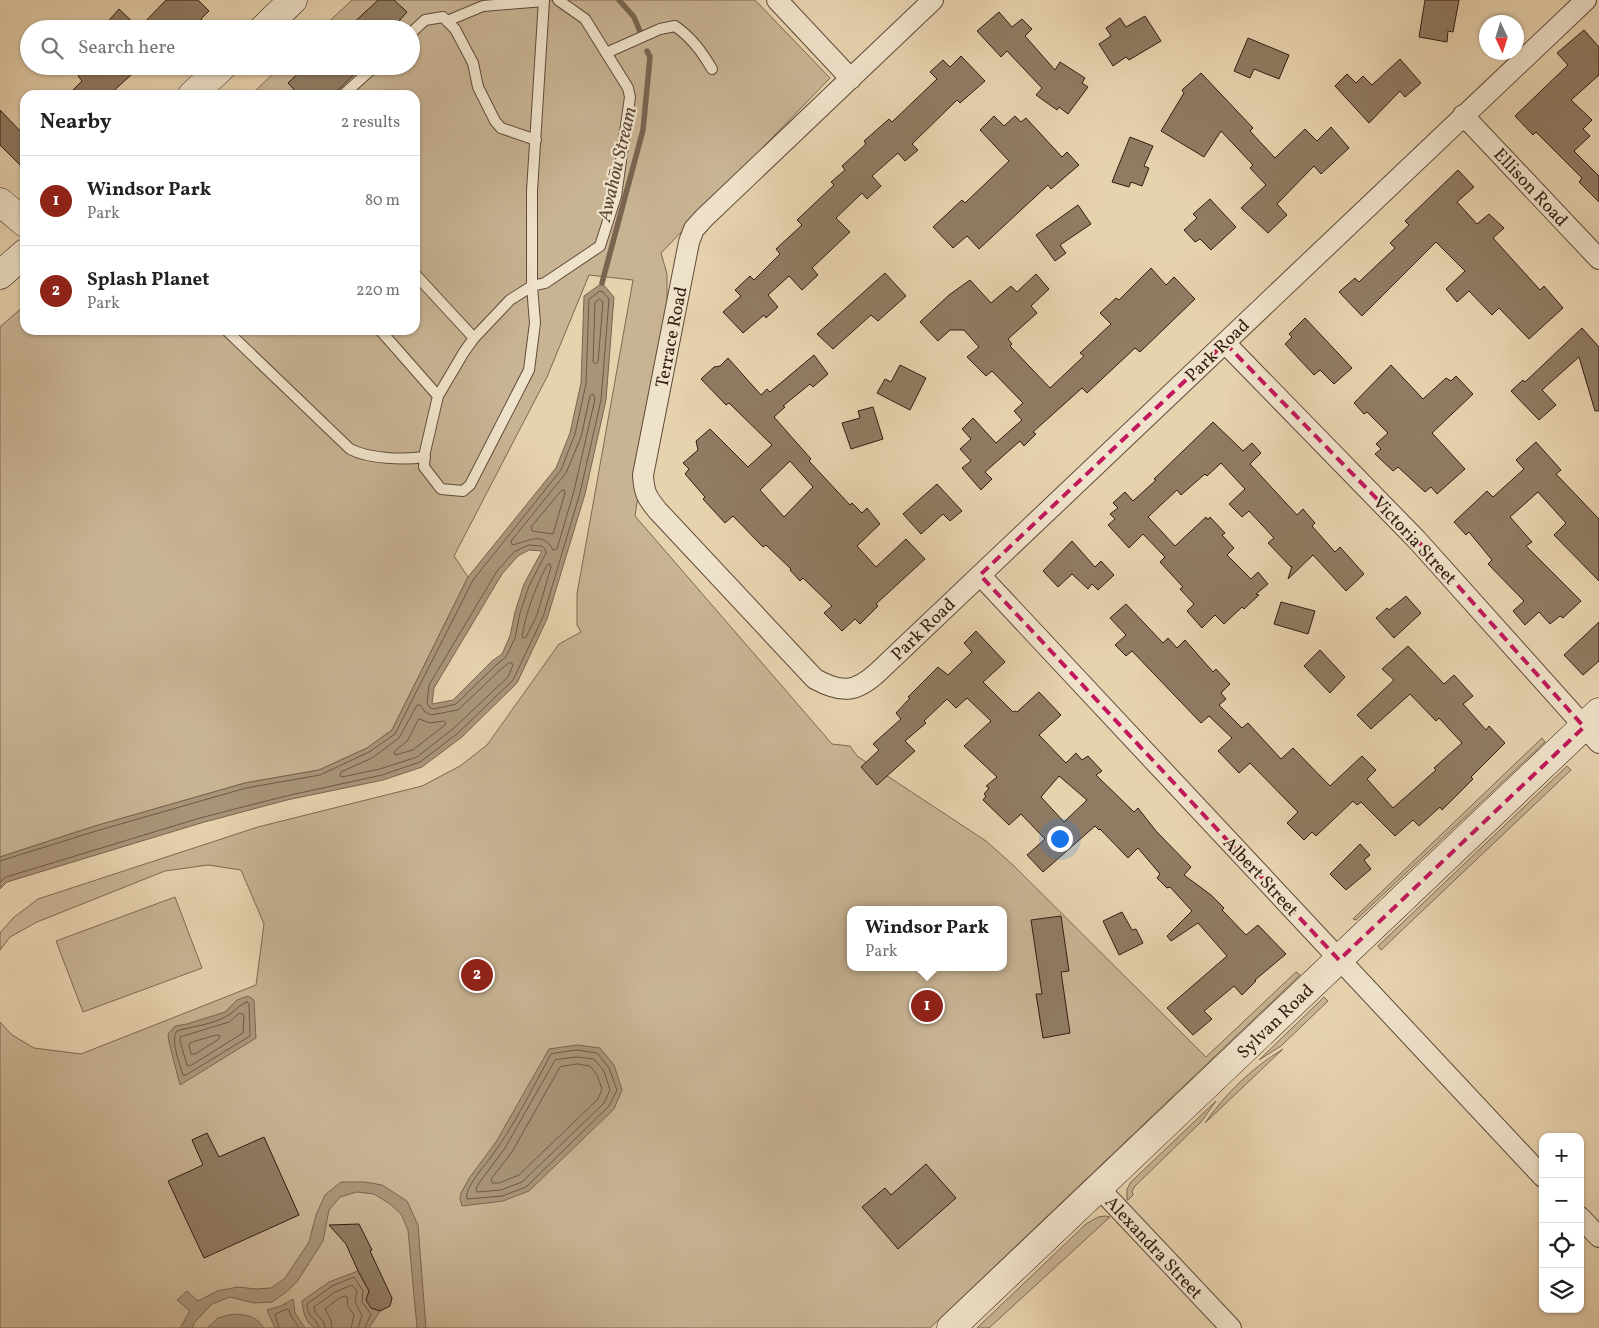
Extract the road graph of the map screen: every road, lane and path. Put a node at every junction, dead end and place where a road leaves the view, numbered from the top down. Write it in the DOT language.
graph roads {
  1 [pos="293,0"];
  2 [pos="544,0"];
  3 [pos="558,0"];
  4 [pos="777,0"];
  5 [pos="933,0"];
  6 [pos="1586,0"];
  7 [pos="272,20"];
  8 [pos="447,21"];
  9 [pos="420,25"];
  10 [pos="606,52"];
  11 [pos="712,69"];
  12 [pos="213,75"];
  13 [pos="365,75"];
  14 [pos="851,79"];
  15 [pos="197,90"];
  16 [pos="349,90"];
  17 [pos="1463,115"];
  18 [pos="536,140"];
  19 [pos="0,202"];
  20 [pos="20,219"];
  21 [pos="20,257"];
  22 [pos="1599,260"];
  23 [pos="0,275"];
  24 [pos="420,279"];
  25 [pos="532,286"];
  26 [pos="231,335"];
  27 [pos="384,335"];
  28 [pos="474,338"];
  29 [pos="1225,343"];
  30 [pos="438,396"];
  31 [pos="425,457"];
  32 [pos="980,575"];
  33 [pos="842,690"];
  34 [pos="1594,727"];
  35 [pos="1339,960"];
  36 [pos="1539,1173"];
  37 [pos="1099,1188"];
  38 [pos="1584,1221"];
  39 [pos="1599,1236"];
  40 [pos="951,1328"];
  41 [pos="1230,1328"];
  1 -- 7 [label="street"];
  2 -- 8 [label="lane"];
  2 -- 18 [label="lane"];
  3 -- 10 [label="lane"];
  4 -- 14 [label="street"];
  5 -- 14 [label="street, Terrace Road"];
  6 -- 17 [label="street, Park Road"];
  8 -- 9 [label="lane"];
  8 -- 18 [label="lane"];
  10 -- 11 [label="lane"];
  10 -- 25 [label="lane"];
  12 -- 15 [label="street"];
  13 -- 16 [label="lane"];
  14 -- 33 [label="street, Terrace Road"];
  17 -- 22 [label="street, Ellison Road"];
  17 -- 29 [label="street, Park Road"];
  18 -- 25 [label="lane"];
  19 -- 20 [label="street"];
  21 -- 23 [label="street"];
  24 -- 28 [label="lane"];
  25 -- 28 [label="lane"];
  25 -- 31 [label="lane"];
  26 -- 31 [label="lane"];
  27 -- 30 [label="lane"];
  28 -- 30 [label="lane"];
  29 -- 32 [label="street, Park Road"];
  29 -- 34 [label="street, Victoria Street"];
  30 -- 31 [label="lane"];
  32 -- 33 [label="street, Park Road"];
  32 -- 35 [label="street, Albert Street"];
  34 -- 35 [label="street, Sylvan Road"];
  35 -- 36 [label="street, Albert Street"];
  35 -- 37 [label="street, Sylvan Road"];
  37 -- 40 [label="street, Sylvan Road"];
  37 -- 41 [label="street, Alexandra Street"];
  38 -- 39 [label="street"];
}
